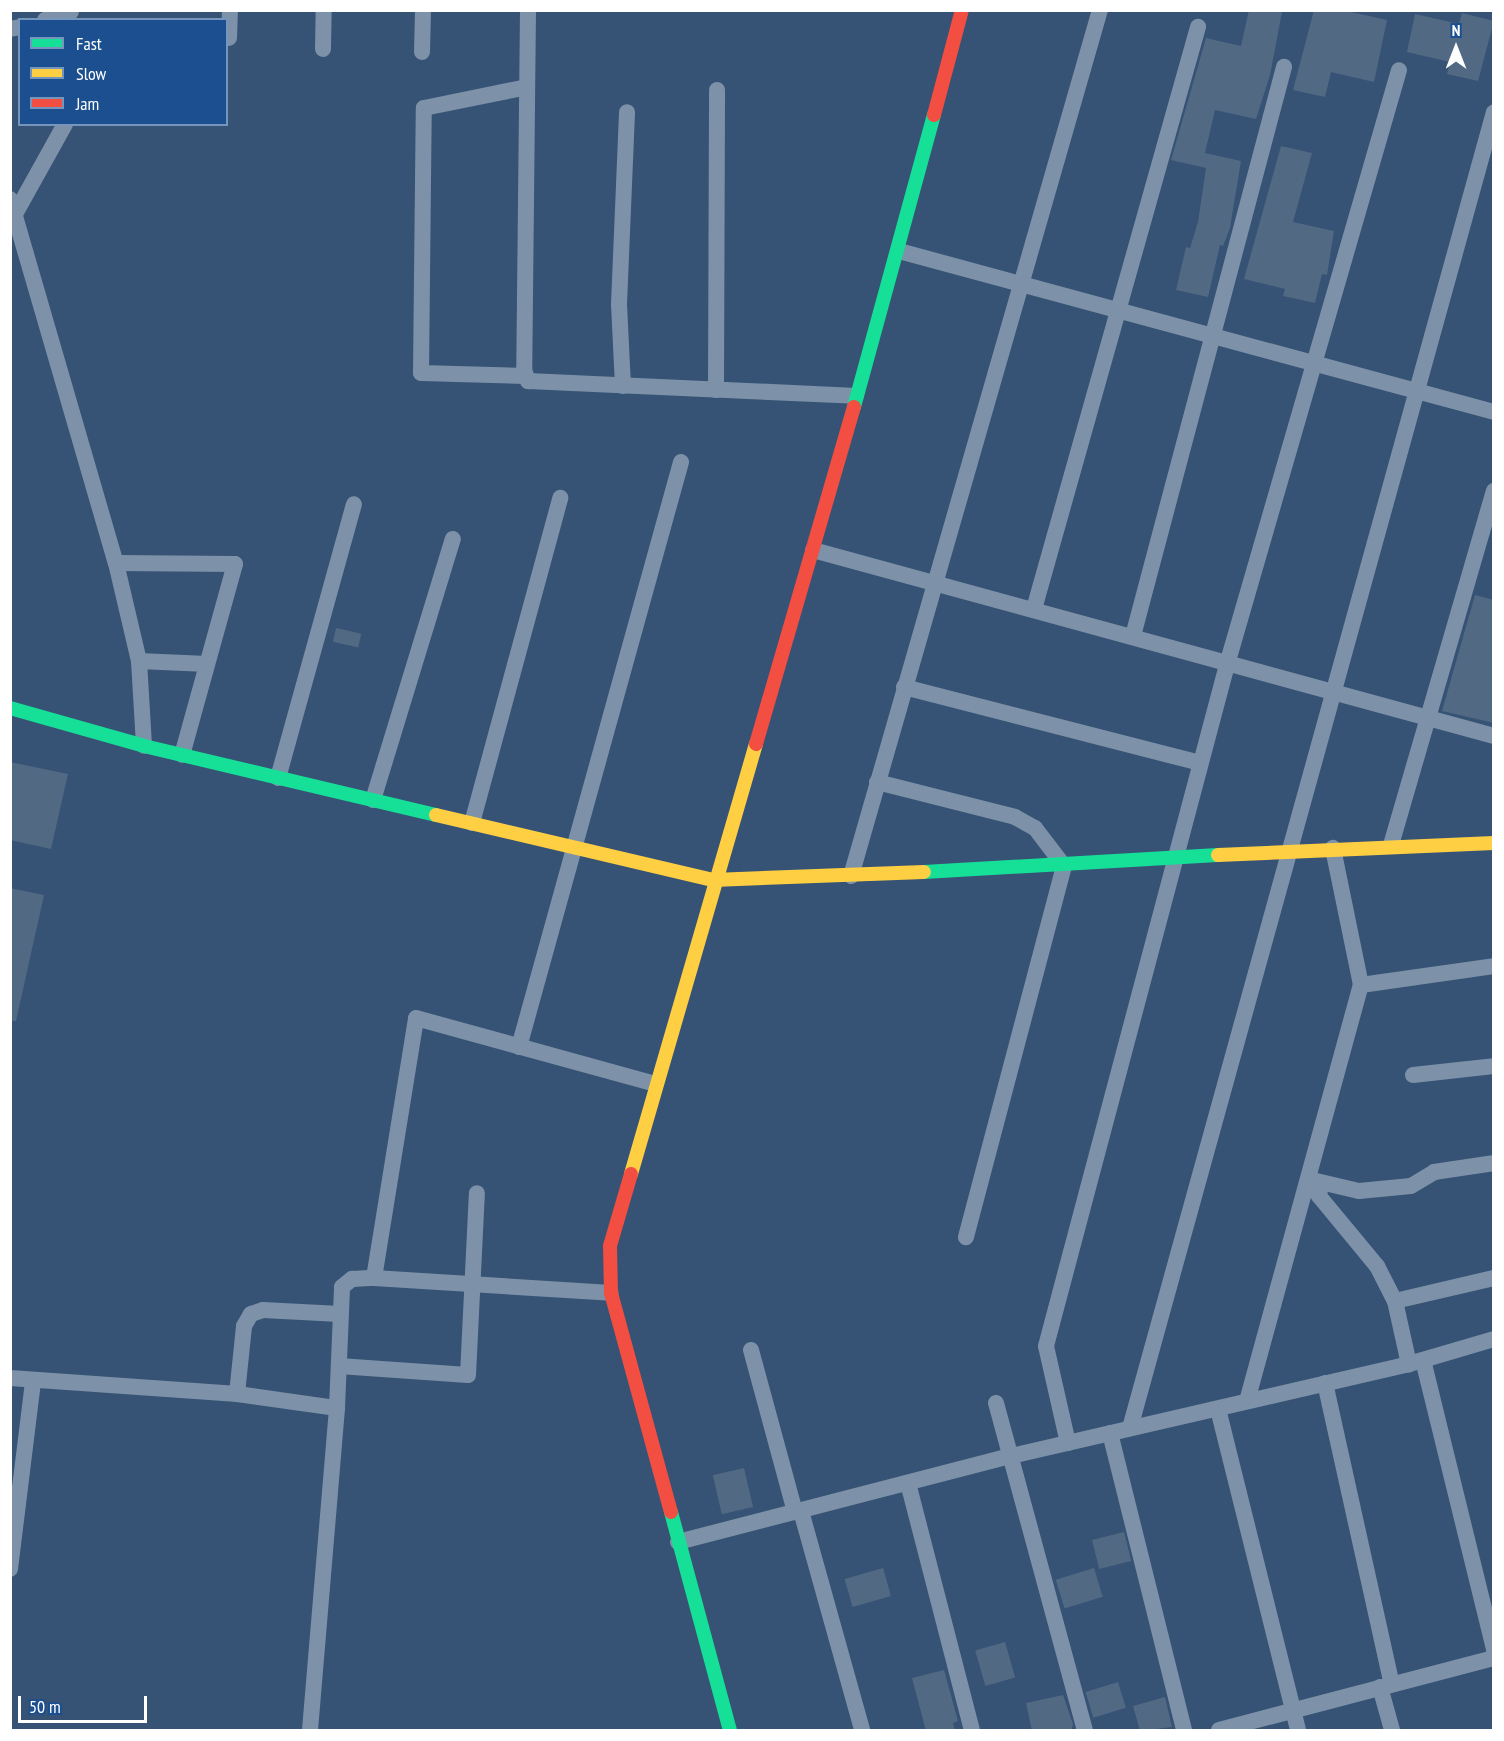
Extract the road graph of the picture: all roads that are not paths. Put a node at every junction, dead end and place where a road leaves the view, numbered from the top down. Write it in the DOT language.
graph roads {
  1 [pos="230,10"];
  2 [pos="324,10"];
  3 [pos="423,10"];
  4 [pos="528,10"];
  5 [pos="962,10"];
  6 [pos="1100,10"];
  7 [pos="71,14"];
  8 [pos="54,18"];
  9 [pos="1198,27"];
  10 [pos="230,38"];
  11 [pos="323,49"];
  12 [pos="422,52"];
  13 [pos="1284,67"];
  14 [pos="1399,70"];
  15 [pos="528,87"];
  16 [pos="717,90"];
  17 [pos="627,112"];
  18 [pos="1494,112"];
  19 [pos="64,126"];
  20 [pos="13,207"];
  21 [pos="899,251"];
  22 [pos="1020,283"];
  23 [pos="1118,311"];
  24 [pos="1212,337"];
  25 [pos="1314,366"];
  26 [pos="525,376"];
  27 [pos="622,386"];
  28 [pos="717,390"];
  29 [pos="1416,392"];
  30 [pos="856,396"];
  31 [pos="1494,412"];
  32 [pos="681,462"];
  33 [pos="1494,491"];
  34 [pos="560,498"];
  35 [pos="354,504"];
  36 [pos="453,539"];
  37 [pos="813,549"];
  38 [pos="116,563"];
  39 [pos="934,582"];
  40 [pos="1034,609"];
  41 [pos="1132,636"];
  42 [pos="139,661"];
  43 [pos="1228,662"];
  44 [pos="207,664"];
  45 [pos="904,687"];
  46 [pos="1332,690"];
  47 [pos="10,708"];
  48 [pos="1430,717"];
  49 [pos="1494,736"];
  50 [pos="144,746"];
  51 [pos="182,755"];
  52 [pos="1200,763"];
  53 [pos="278,778"];
  54 [pos="877,782"];
  55 [pos="373,800"];
  56 [pos="472,823"];
  57 [pos="1494,843"];
  58 [pos="1391,845"];
  59 [pos="575,847"];
  60 [pos="1333,848"];
  61 [pos="1290,851"];
  62 [pos="1173,860"];
  63 [pos="1064,866"];
  64 [pos="851,876"];
  65 [pos="713,880"];
  66 [pos="1494,966"];
  67 [pos="1361,985"];
  68 [pos="519,1047"];
  69 [pos="1494,1066"];
  70 [pos="1413,1075"];
  71 [pos="655,1084"];
  72 [pos="1494,1163"];
  73 [pos="1314,1181"];
  74 [pos="477,1193"];
  75 [pos="966,1236"];
  76 [pos="374,1278"];
  77 [pos="1494,1278"];
  78 [pos="471,1286"];
  79 [pos="611,1293"];
  80 [pos="1395,1301"];
  81 [pos="340,1314"];
  82 [pos="1494,1339"];
  83 [pos="751,1350"];
  84 [pos="1416,1362"];
  85 [pos="339,1366"];
  86 [pos="10,1378"];
  87 [pos="33,1381"];
  88 [pos="1325,1383"];
  89 [pos="237,1394"];
  90 [pos="1247,1401"];
  91 [pos="996,1403"];
  92 [pos="337,1408"];
  93 [pos="1218,1409"];
  94 [pos="1130,1428"];
  95 [pos="1110,1433"];
  96 [pos="1068,1443"];
  97 [pos="1011,1456"];
  98 [pos="908,1483"];
  99 [pos="798,1511"];
  100 [pos="678,1542"];
  101 [pos="10,1569"];
  102 [pos="1494,1650"];
  103 [pos="1494,1658"];
  104 [pos="1386,1685"];
  105 [pos="1293,1711"];
  106 [pos="310,1731"];
  107 [pos="730,1731"];
  108 [pos="862,1731"];
  109 [pos="972,1731"];
  110 [pos="1085,1731"];
  111 [pos="1184,1731"];
  112 [pos="1219,1731"];
  113 [pos="1298,1731"];
  114 [pos="1392,1731"];
  1 -- 10 [label="street"];
  2 -- 11 [label="street"];
  3 -- 12 [label="street"];
  4 -- 15 [label="street"];
  5 -- 21 [label="main road"];
  6 -- 22 [label="street"];
  7 -- 8 [label="street"];
  9 -- 23 [label="street"];
  13 -- 24 [label="street"];
  14 -- 25 [label="street"];
  15 -- 26 [label="street"];
  15 -- 26 [label="street"];
  16 -- 28 [label="street"];
  17 -- 27 [label="street"];
  18 -- 29 [label="street"];
  19 -- 20 [label="street"];
  20 -- 38 [label="street"];
  21 -- 22 [label="street"];
  21 -- 30 [label="main road"];
  22 -- 23 [label="street"];
  22 -- 39 [label="street"];
  23 -- 24 [label="street"];
  23 -- 40 [label="street"];
  24 -- 25 [label="street"];
  24 -- 41 [label="street"];
  25 -- 29 [label="street"];
  25 -- 43 [label="street"];
  26 -- 27 [label="street"];
  27 -- 28 [label="street"];
  28 -- 30 [label="street"];
  29 -- 31 [label="street"];
  29 -- 46 [label="street"];
  30 -- 37 [label="main road"];
  32 -- 59 [label="street"];
  33 -- 48 [label="street"];
  34 -- 56 [label="street"];
  35 -- 53 [label="street"];
  36 -- 55 [label="street"];
  37 -- 39 [label="street"];
  37 -- 65 [label="main road"];
  38 -- 42 [label="street"];
  38 -- 44 [label="street"];
  39 -- 40 [label="street"];
  39 -- 45 [label="street"];
  40 -- 41 [label="street"];
  41 -- 43 [label="street"];
  42 -- 44 [label="street"];
  42 -- 50 [label="street"];
  43 -- 46 [label="street"];
  43 -- 52 [label="street"];
  44 -- 51 [label="street"];
  45 -- 52 [label="street"];
  45 -- 54 [label="street"];
  46 -- 48 [label="street"];
  46 -- 61 [label="street"];
  47 -- 50 [label="main road"];
  48 -- 49 [label="street"];
  48 -- 58 [label="street"];
  50 -- 51 [label="main road"];
  51 -- 53 [label="main road"];
  52 -- 62 [label="street"];
  53 -- 55 [label="main road"];
  54 -- 63 [label="street"];
  54 -- 64 [label="street"];
  55 -- 56 [label="main road"];
  56 -- 59 [label="main road"];
  57 -- 58 [label="main road"];
  58 -- 60 [label="main road"];
  59 -- 65 [label="main road"];
  59 -- 68 [label="street"];
  60 -- 61 [label="main road"];
  60 -- 67 [label="street"];
  61 -- 62 [label="main road"];
  61 -- 94 [label="street"];
  62 -- 63 [label="main road"];
  62 -- 96 [label="street"];
  63 -- 64 [label="main road"];
  63 -- 75 [label="street"];
  64 -- 65 [label="main road"];
  65 -- 71 [label="main road"];
  66 -- 67 [label="street"];
  67 -- 73 [label="street"];
  68 -- 71 [label="street"];
  68 -- 76 [label="street"];
  69 -- 70 [label="street"];
  71 -- 79 [label="main road"];
  72 -- 73 [label="street"];
  73 -- 80 [label="street"];
  73 -- 90 [label="street"];
  74 -- 78 [label="street"];
  76 -- 78 [label="street"];
  76 -- 81 [label="street"];
  77 -- 80 [label="street"];
  78 -- 79 [label="street"];
  78 -- 85 [label="street"];
  79 -- 100 [label="main road"];
  80 -- 84 [label="street"];
  81 -- 85 [label="street"];
  81 -- 89 [label="street"];
  82 -- 84 [label="street"];
  83 -- 99 [label="street"];
  84 -- 88 [label="street"];
  84 -- 102 [label="street"];
  85 -- 92 [label="street"];
  86 -- 87 [label="street"];
  87 -- 89 [label="street"];
  87 -- 101 [label="street"];
  88 -- 90 [label="street"];
  88 -- 104 [label="street"];
  89 -- 92 [label="street"];
  90 -- 93 [label="street"];
  91 -- 97 [label="street"];
  92 -- 106 [label="street"];
  93 -- 94 [label="street"];
  93 -- 105 [label="street"];
  94 -- 95 [label="street"];
  95 -- 96 [label="street"];
  95 -- 111 [label="street"];
  96 -- 97 [label="street"];
  97 -- 98 [label="street"];
  97 -- 110 [label="street"];
  98 -- 99 [label="street"];
  98 -- 109 [label="street"];
  99 -- 100 [label="street"];
  99 -- 108 [label="street"];
  100 -- 107 [label="main road"];
  103 -- 104 [label="street"];
  104 -- 105 [label="street"];
  104 -- 114 [label="street"];
  105 -- 112 [label="street"];
  105 -- 113 [label="street"];
}
